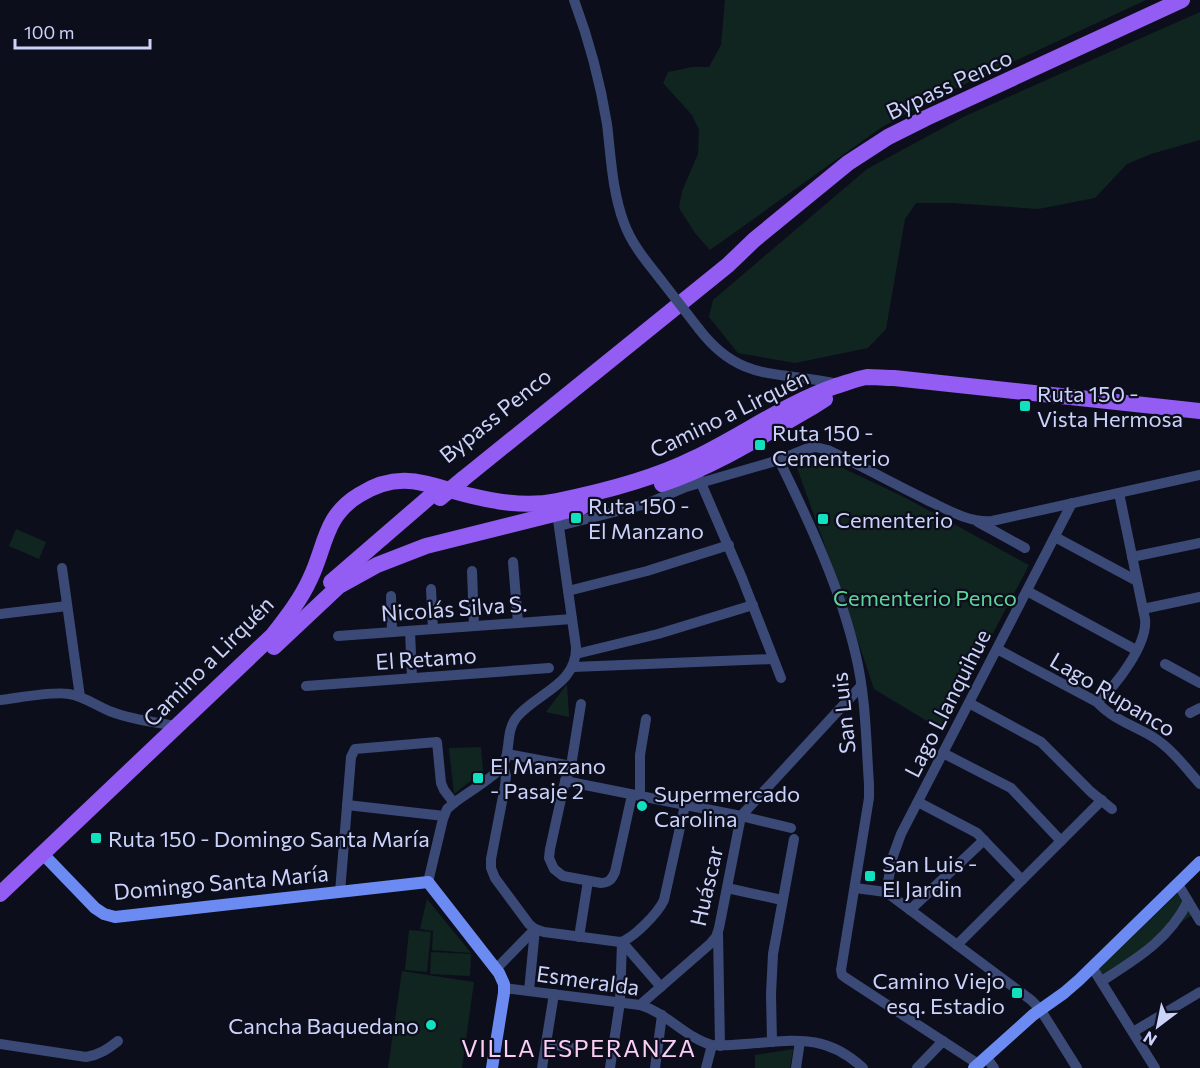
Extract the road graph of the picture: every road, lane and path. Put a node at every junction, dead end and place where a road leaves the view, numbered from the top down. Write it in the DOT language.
graph roads {
  1 [pos="574,0"];
  2 [pos="1182,0"];
  3 [pos="842,384"];
  4 [pos="1200,411"];
  5 [pos="779,460"];
  6 [pos="1200,475"];
  7 [pos="699,477"];
  8 [pos="1119,493"];
  9 [pos="436,496"];
  10 [pos="1072,503"];
  11 [pos="558,520"];
  12 [pos="975,521"];
  13 [pos="1055,537"];
  14 [pos="1200,543"];
  15 [pos="729,545"];
  16 [pos="1026,548"];
  17 [pos="1132,557"];
  18 [pos="513,562"];
  19 [pos="62,568"];
  20 [pos="472,571"];
  21 [pos="1137,581"];
  22 [pos="339,586"];
  23 [pos="431,589"];
  24 [pos="568,591"];
  25 [pos="1027,591"];
  26 [pos="391,596"];
  27 [pos="1200,597"];
  28 [pos="753,605"];
  29 [pos="67,606"];
  30 [pos="1143,609"];
  31 [pos="0,615"];
  32 [pos="572,619"];
  33 [pos="518,623"];
  34 [pos="474,626"];
  35 [pos="433,629"];
  36 [pos="410,631"];
  37 [pos="392,632"];
  38 [pos="273,635"];
  39 [pos="338,636"];
  40 [pos="997,649"];
  41 [pos="1136,650"];
  42 [pos="576,654"];
  43 [pos="773,659"];
  44 [pos="1165,664"];
  45 [pos="573,667"];
  46 [pos="549,668"];
  47 [pos="412,678"];
  48 [pos="780,678"];
  49 [pos="1200,683"];
  50 [pos="306,686"];
  51 [pos="861,686"];
  52 [pos="80,697"];
  53 [pos="0,700"];
  54 [pos="1097,702"];
  55 [pos="969,703"];
  56 [pos="581,704"];
  57 [pos="646,719"];
  58 [pos="176,726"];
  59 [pos="943,753"];
  60 [pos="507,754"];
  61 [pos="503,765"];
  62 [pos="571,766"];
  63 [pos="565,782"];
  64 [pos="1200,784"];
  65 [pos="636,795"];
  66 [pos="1102,800"];
  67 [pos="918,802"];
  68 [pos="454,803"];
  69 [pos="347,805"];
  70 [pos="684,805"];
  71 [pos="1112,809"];
  72 [pos="444,816"];
  73 [pos="741,816"];
  74 [pos="984,840"];
  75 [pos="1061,842"];
  76 [pos="46,857"];
  77 [pos="1200,862"];
  78 [pos="1023,880"];
  79 [pos="588,881"];
  80 [pos="428,882"];
  81 [pos="1178,884"];
  82 [pos="727,888"];
  83 [pos="855,888"];
  84 [pos="340,892"];
  85 [pos="886,892"];
  86 [pos="0,894"];
  87 [pos="782,900"];
  88 [pos="1188,901"];
  89 [pos="0,908"];
  90 [pos="910,910"];
  91 [pos="1200,921"];
  92 [pos="535,929"];
  93 [pos="718,933"];
  94 [pos="579,937"];
  95 [pos="622,942"];
  96 [pos="957,945"];
  97 [pos="1092,967"];
  98 [pos="496,969"];
  99 [pos="1102,981"];
  100 [pos="661,987"];
  101 [pos="504,988"];
  102 [pos="529,991"];
  103 [pos="1200,992"];
  104 [pos="554,994"];
  105 [pos="620,1002"];
  106 [pos="640,1005"];
  107 [pos="1040,1009"];
  108 [pos="662,1015"];
  109 [pos="1133,1032"];
  110 [pos="118,1041"];
  111 [pos="800,1041"];
  112 [pos="943,1041"];
  113 [pos="772,1042"];
  114 [pos="546,1043"];
  115 [pos="0,1044"];
  116 [pos="716,1046"];
  117 [pos="573,1047"];
  118 [pos="979,1063"];
  119 [pos="492,1068"];
  120 [pos="542,1068"];
  121 [pos="610,1068"];
  122 [pos="656,1068"];
  123 [pos="706,1068"];
  124 [pos="796,1068"];
  125 [pos="863,1068"];
  126 [pos="917,1068"];
  127 [pos="994,1068"];
  128 [pos="1077,1068"];
  129 [pos="1155,1068"];
  1 -- 3 [label="street, bridge"];
  2 -- 9 [label="main road, Bypass Penco"];
  3 -- 4 [label="main road, Camino a Lirquén"];
  3 -- 7 [label="main road, Camino a Lirquén"];
  3 -- 38 [label="main road, Camino a Lirquén"];
  5 -- 7 [label="street"];
  5 -- 12 [label="street"];
  5 -- 51 [label="street, San Luis"];
  6 -- 8 [label="street"];
  7 -- 11 [label="main road, Camino a Lirquén"];
  7 -- 15 [label="street"];
  8 -- 10 [label="street"];
  8 -- 17 [label="street"];
  9 -- 22 [label="main road, Bypass Penco"];
  9 -- 38 [label="main road, Bypass Penco"];
  10 -- 12 [label="street"];
  10 -- 13 [label="street, Lago Llanquihue"];
  11 -- 22 [label="main road, Camino a Lirquén"];
  11 -- 24 [label="street"];
  12 -- 16 [label="street"];
  13 -- 21 [label="street"];
  13 -- 25 [label="street, Lago Llanquihue"];
  14 -- 17 [label="street"];
  15 -- 24 [label="street"];
  15 -- 28 [label="street"];
  17 -- 21 [label="street"];
  18 -- 33 [label="street"];
  19 -- 29 [label="street"];
  20 -- 34 [label="street"];
  21 -- 30 [label="street"];
  22 -- 76 [label="main road, Camino a Lirquén"];
  23 -- 35 [label="street"];
  24 -- 32 [label="street"];
  25 -- 40 [label="street, Lago Llanquihue"];
  25 -- 41 [label="street"];
  26 -- 37 [label="street"];
  27 -- 30 [label="street"];
  28 -- 42 [label="street"];
  28 -- 43 [label="street"];
  29 -- 31 [label="street"];
  29 -- 52 [label="street"];
  30 -- 41 [label="street"];
  32 -- 33 [label="street, Nicolás Silva S."];
  32 -- 42 [label="street"];
  33 -- 34 [label="street, Nicolás Silva S."];
  34 -- 35 [label="street, Nicolás Silva S."];
  35 -- 36 [label="street, Nicolás Silva S."];
  36 -- 37 [label="street, Nicolás Silva S."];
  36 -- 47 [label="street"];
  37 -- 39 [label="street, Nicolás Silva S."];
  38 -- 58 [label="main road, Camino a Lirquén"];
  40 -- 54 [label="street, Lago Rupanco"];
  40 -- 55 [label="street, Lago Llanquihue"];
  41 -- 54 [label="street"];
  42 -- 45 [label="street"];
  43 -- 45 [label="street"];
  43 -- 48 [label="street"];
  44 -- 49 [label="street"];
  45 -- 60 [label="street"];
  46 -- 47 [label="street, El Retamo"];
  47 -- 50 [label="street, El Retamo"];
  51 -- 73 [label="street"];
  51 -- 83 [label="street, San Luis"];
  52 -- 53 [label="street"];
  52 -- 58 [label="street"];
  54 -- 64 [label="street, Lago Rupanco"];
  55 -- 59 [label="street, Lago Llanquihue"];
  55 -- 66 [label="street"];
  56 -- 62 [label="street"];
  57 -- 65 [label="street"];
  58 -- 76 [label="main road, Camino a Lirquén"];
  59 -- 67 [label="street, Lago Llanquihue"];
  59 -- 75 [label="street"];
  60 -- 61 [label="street"];
  60 -- 62 [label="street"];
  61 -- 68 [label="street"];
  61 -- 92 [label="street"];
  62 -- 63 [label="street"];
  63 -- 65 [label="street"];
  63 -- 79 [label="street"];
  65 -- 70 [label="street"];
  65 -- 79 [label="street"];
  66 -- 71 [label="street"];
  66 -- 75 [label="street"];
  67 -- 74 [label="street"];
  67 -- 85 [label="street, Lago Llanquihue"];
  68 -- 69 [label="street"];
  68 -- 72 [label="street"];
  69 -- 72 [label="street"];
  69 -- 84 [label="street"];
  70 -- 73 [label="street"];
  70 -- 95 [label="street"];
  72 -- 80 [label="street"];
  73 -- 82 [label="street, Huáscar"];
  73 -- 87 [label="street"];
  74 -- 78 [label="street"];
  74 -- 90 [label="street"];
  75 -- 78 [label="street"];
  76 -- 84 [label="street, Domingo Santa María"];
  76 -- 86 [label="main road, Camino a Lirquén"];
  76 -- 89 [label="main road, Camino a Lirquén"];
  77 -- 81 [label="street"];
  78 -- 96 [label="street"];
  79 -- 94 [label="street"];
  80 -- 84 [label="street, Domingo Santa María"];
  80 -- 98 [label="street"];
  81 -- 88 [label="street"];
  81 -- 97 [label="street"];
  82 -- 87 [label="street"];
  82 -- 93 [label="street, Huáscar"];
  83 -- 85 [label="street"];
  83 -- 112 [label="street, San Luis"];
  85 -- 90 [label="street"];
  87 -- 113 [label="street"];
  88 -- 91 [label="street"];
  88 -- 99 [label="street"];
  90 -- 96 [label="street"];
  92 -- 94 [label="street"];
  92 -- 98 [label="street"];
  92 -- 102 [label="street"];
  93 -- 100 [label="street, Huáscar"];
  93 -- 116 [label="street"];
  94 -- 95 [label="street"];
  95 -- 100 [label="street"];
  95 -- 105 [label="street"];
  96 -- 107 [label="street"];
  97 -- 99 [label="street"];
  97 -- 107 [label="street"];
  98 -- 101 [label="street"];
  99 -- 109 [label="street"];
  100 -- 106 [label="street, Huáscar"];
  101 -- 102 [label="street, Esmeralda"];
  101 -- 119 [label="street"];
  102 -- 104 [label="street, Esmeralda"];
  103 -- 109 [label="street"];
  104 -- 105 [label="street, Esmeralda"];
  104 -- 114 [label="street"];
  105 -- 106 [label="street, Esmeralda"];
  105 -- 121 [label="street"];
  106 -- 108 [label="street, Esmeralda"];
  107 -- 118 [label="street"];
  107 -- 128 [label="street"];
  108 -- 116 [label="street, Esmeralda"];
  108 -- 122 [label="street"];
  109 -- 129 [label="street"];
  110 -- 115 [label="street"];
  111 -- 113 [label="street"];
  111 -- 124 [label="street"];
  111 -- 125 [label="street"];
  112 -- 118 [label="street"];
  112 -- 126 [label="street"];
  113 -- 116 [label="street"];
  114 -- 117 [label="street"];
  114 -- 120 [label="street"];
  116 -- 123 [label="street"];
  118 -- 127 [label="street"];
}
